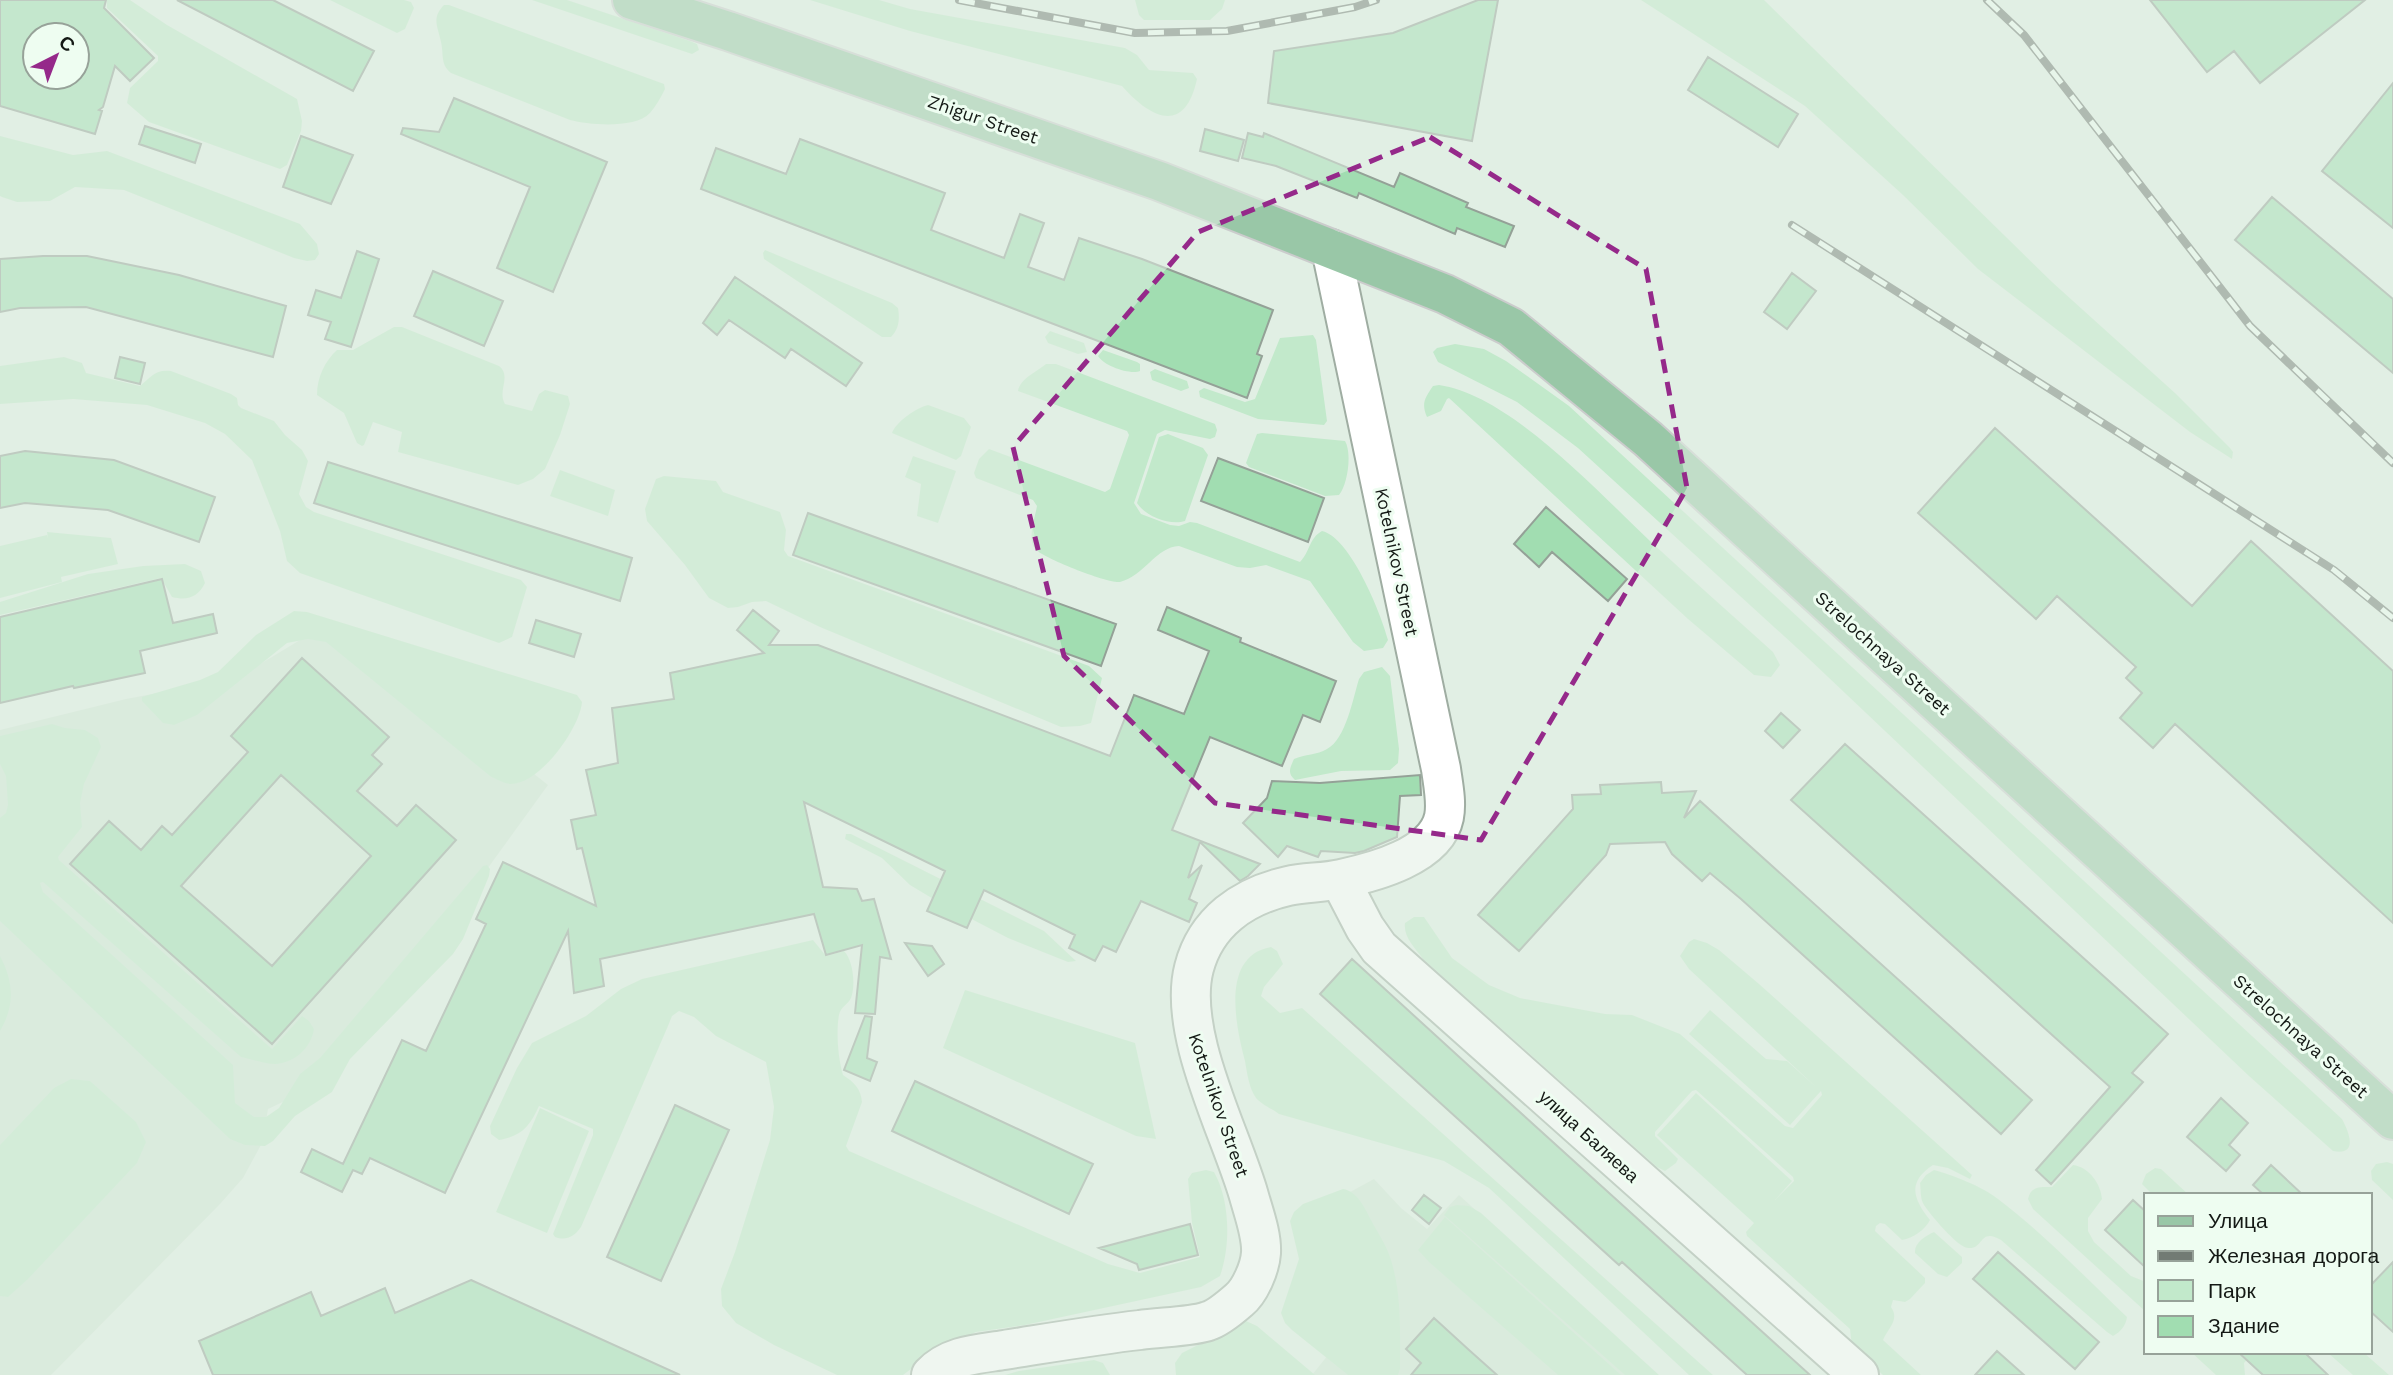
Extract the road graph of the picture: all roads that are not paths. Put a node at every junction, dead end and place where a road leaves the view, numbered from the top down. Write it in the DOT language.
graph roads {
  1 [pos="632,0"];
  2 [pos="1331,249"];
  3 [pos="1340,880"];
  4 [pos="2393,1120"];
  5 [pos="931,1375"];
  6 [pos="1859,1375"];
  1 -- 2 [label="main road, Zhigur Street"];
  2 -- 3 [label="street, Kotelnikov Street"];
  2 -- 4 [label="main road, Strelochnaya Street"];
  3 -- 5 [label="street, Kotelnikov Street"];
  3 -- 6 [label="street, улица Баляева"];
}
